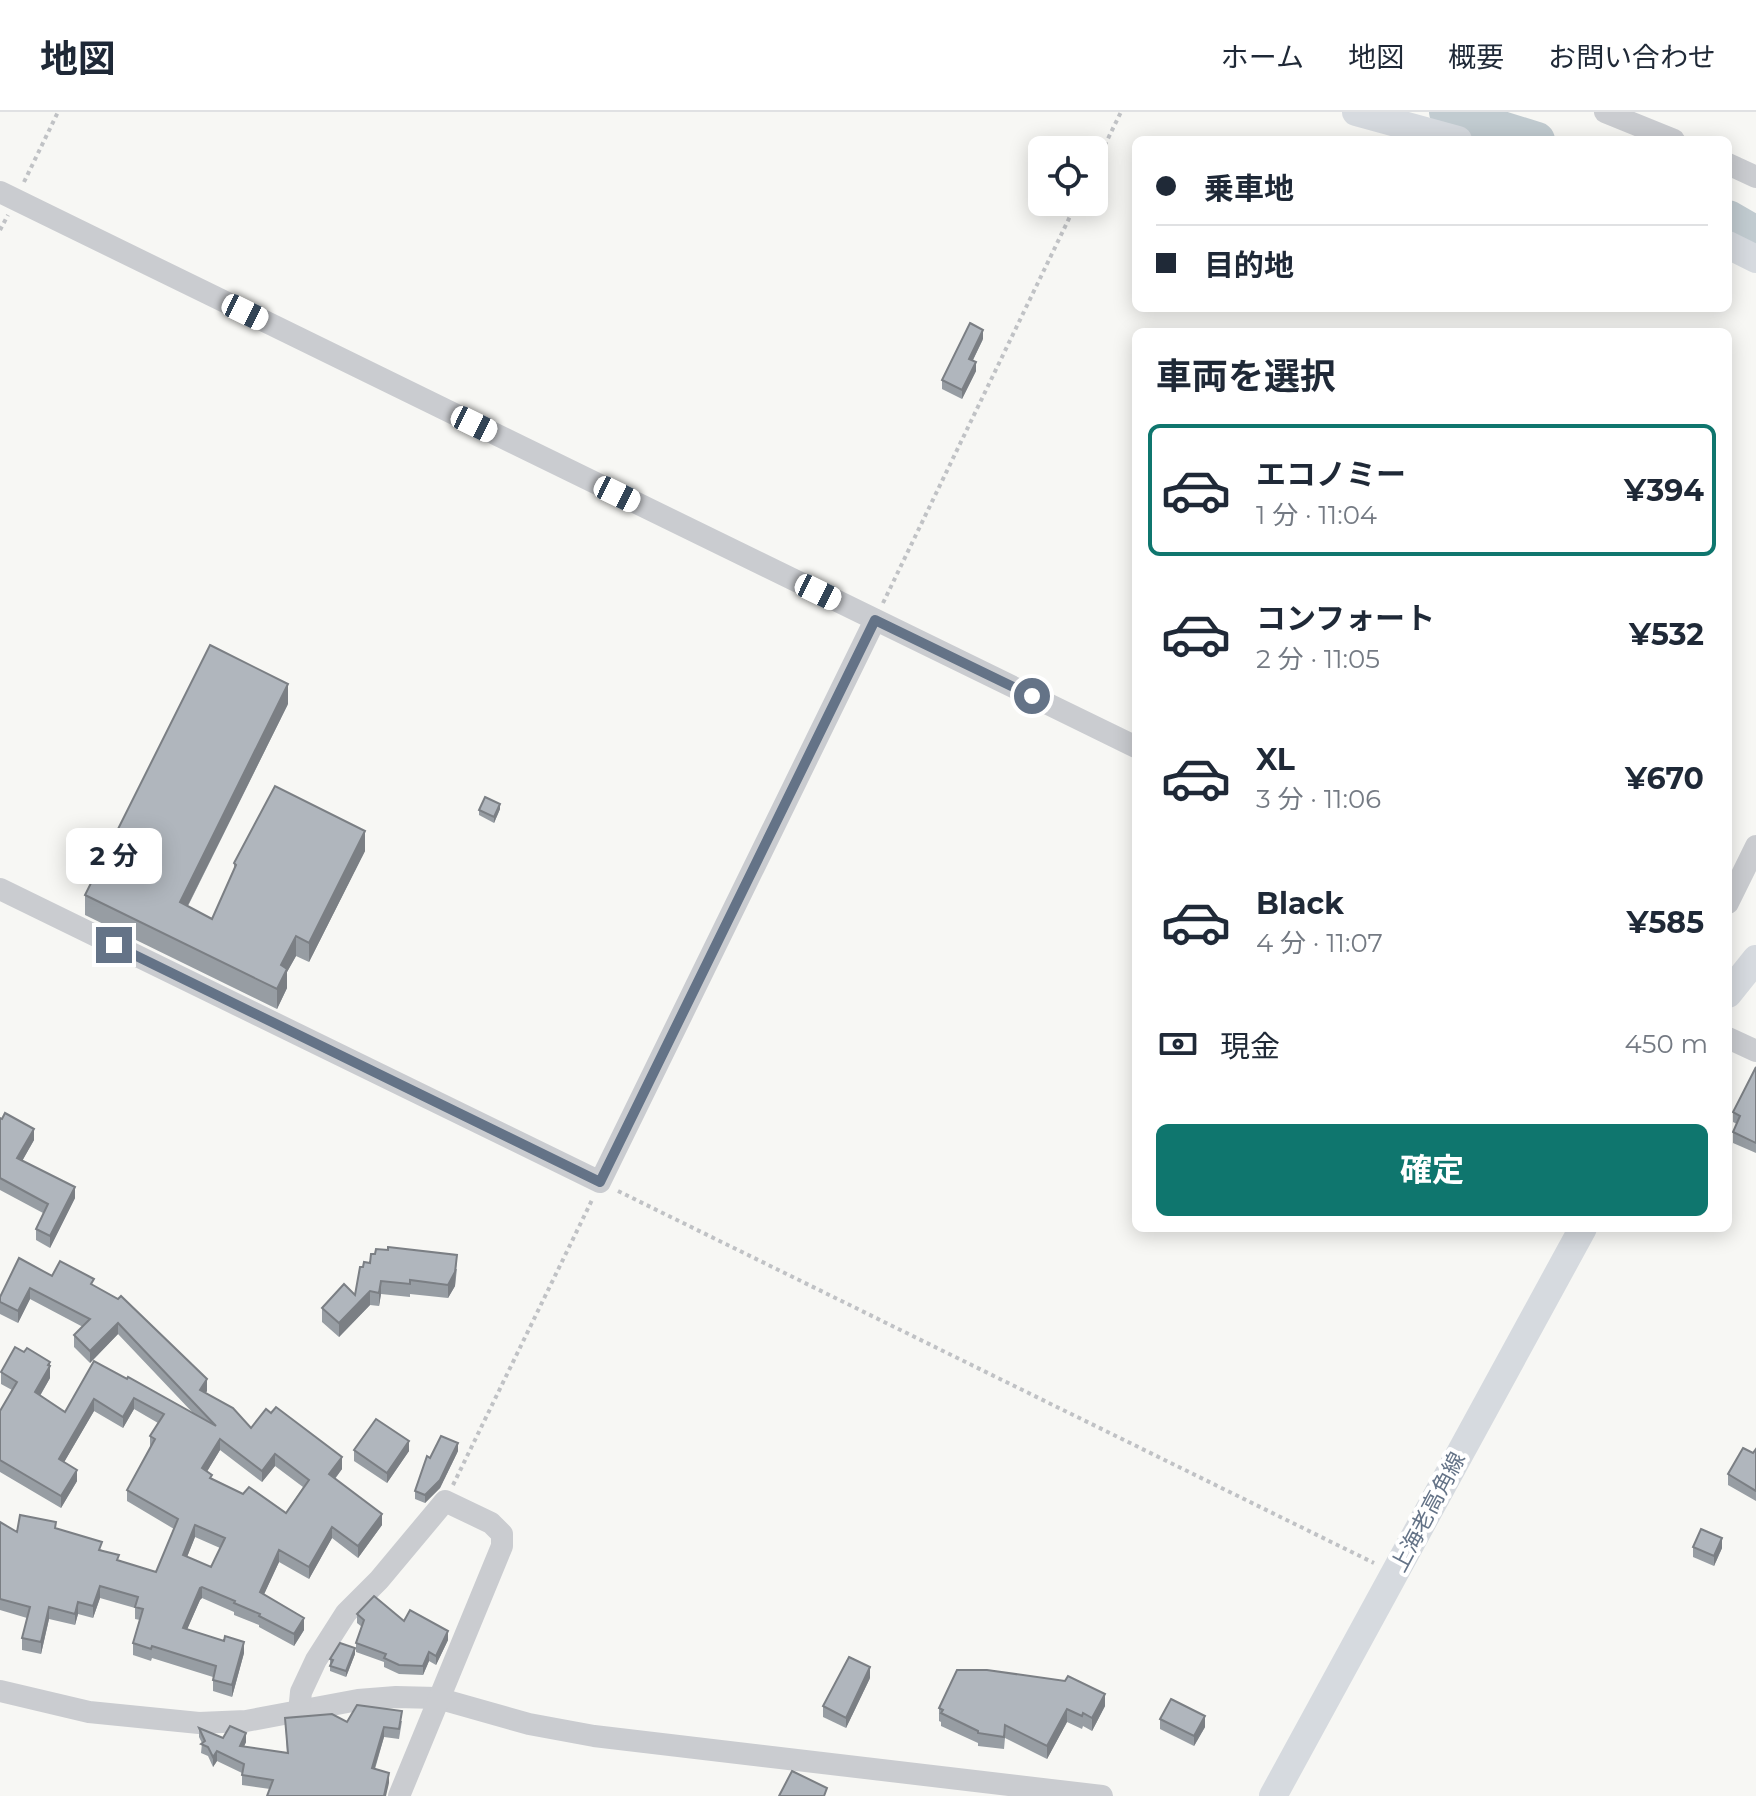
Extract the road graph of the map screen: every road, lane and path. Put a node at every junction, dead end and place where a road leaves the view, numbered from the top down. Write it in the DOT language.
graph roads {
  1 [pos="58,112"];
  2 [pos="1121,112"];
  3 [pos="1356,112"];
  4 [pos="1605,112"];
  5 [pos="1443,136"];
  6 [pos="1664,136"];
  7 [pos="1108,138"];
  8 [pos="1732,166"];
  9 [pos="1756,177"];
  10 [pos="8,196"];
  11 [pos="1070,216"];
  12 [pos="1732,247"];
  13 [pos="1756,259"];
  14 [pos="875,620"];
  15 [pos="1132,745"];
  16 [pos="1756,846"];
  17 [pos="0,889"];
  18 [pos="1732,895"];
  19 [pos="1756,959"];
  20 [pos="1732,989"];
  21 [pos="1732,1040"];
  22 [pos="1756,1051"];
  23 [pos="600,1182"];
  24 [pos="1581,1232"];
  25 [pos="445,1501"];
  26 [pos="1395,1573"];
  27 [pos="0,1691"];
  28 [pos="437,1698"];
  29 [pos="299,1712"];
  30 [pos="399,1796"];
  31 [pos="1102,1796"];
  32 [pos="1273,1796"];
  1 -- 10 [label="path"];
  2 -- 7 [label="path"];
  3 -- 5 [label="main road"];
  4 -- 6 [label="street"];
  8 -- 9 [label="street"];
  10 -- 14 [label="street"];
  11 -- 14 [label="path"];
  12 -- 13 [label="main road"];
  14 -- 15 [label="street"];
  14 -- 23 [label="street"];
  16 -- 18 [label="street"];
  17 -- 23 [label="street"];
  19 -- 20 [label="main road"];
  21 -- 22 [label="street"];
  23 -- 25 [label="path"];
  23 -- 26 [label="path"];
  24 -- 26 [label="main road, 上海老高角線"];
  25 -- 28 [label="street"];
  25 -- 29 [label="street"];
  26 -- 32 [label="main road, 上海老高角線"];
  27 -- 29 [label="street"];
  28 -- 29 [label="street"];
  28 -- 30 [label="street"];
  28 -- 31 [label="street"];
}
